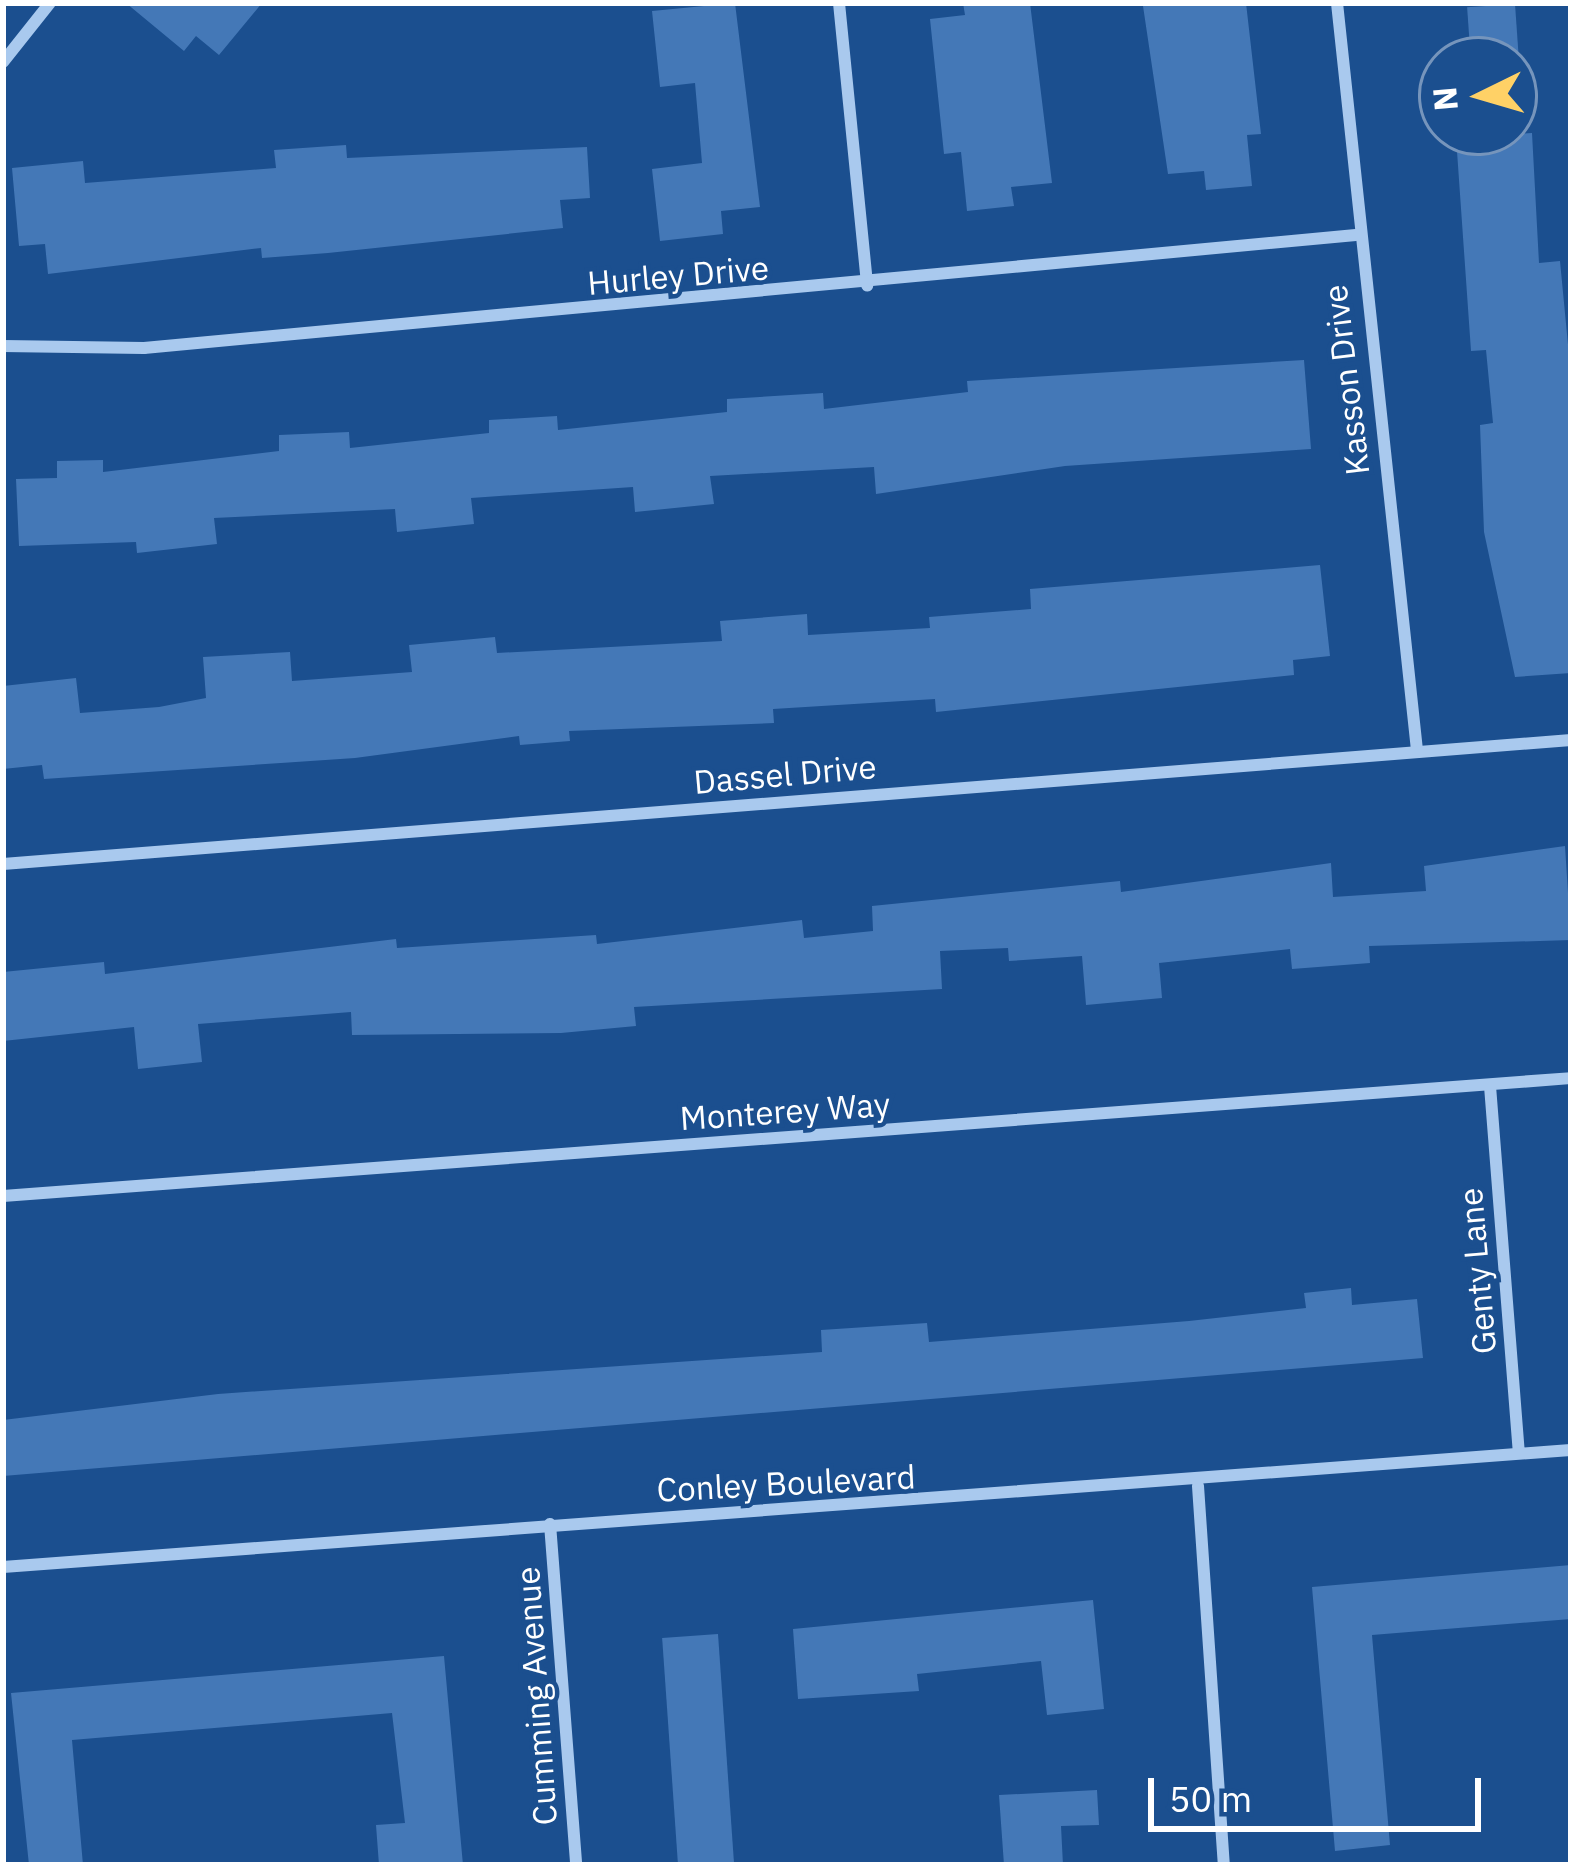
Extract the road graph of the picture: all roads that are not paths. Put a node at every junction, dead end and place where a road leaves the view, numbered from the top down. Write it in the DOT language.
graph roads {
  1 [pos="50,3"];
  2 [pos="839,3"];
  3 [pos="1336,3"];
  4 [pos="3,62"];
  5 [pos="1356,235"];
  6 [pos="867,286"];
  7 [pos="3,346"];
  8 [pos="1571,740"];
  9 [pos="1417,750"];
  10 [pos="3,864"];
  11 [pos="1571,1078"];
  12 [pos="1490,1086"];
  13 [pos="3,1196"];
  14 [pos="1571,1450"];
  15 [pos="1519,1453"];
  16 [pos="1198,1486"];
  17 [pos="550,1524"];
  18 [pos="3,1567"];
  19 [pos="576,1865"];
  20 [pos="1224,1865"];
  1 -- 4 [label="street"];
  2 -- 6 [label="street"];
  3 -- 5 [label="street, Kasson Drive"];
  5 -- 6 [label="street, Hurley Drive"];
  5 -- 9 [label="street, Kasson Drive"];
  6 -- 7 [label="street, Hurley Drive"];
  8 -- 9 [label="street, Dassel Drive"];
  9 -- 10 [label="street, Dassel Drive"];
  11 -- 12 [label="street, Monterey Way"];
  12 -- 13 [label="street, Monterey Way"];
  12 -- 15 [label="street, Genty Lane"];
  14 -- 15 [label="street, Conley Boulevard"];
  15 -- 16 [label="street, Conley Boulevard"];
  16 -- 17 [label="street, Conley Boulevard"];
  16 -- 20 [label="street"];
  17 -- 18 [label="street, Conley Boulevard"];
  17 -- 19 [label="street, Cumming Avenue"];
}
